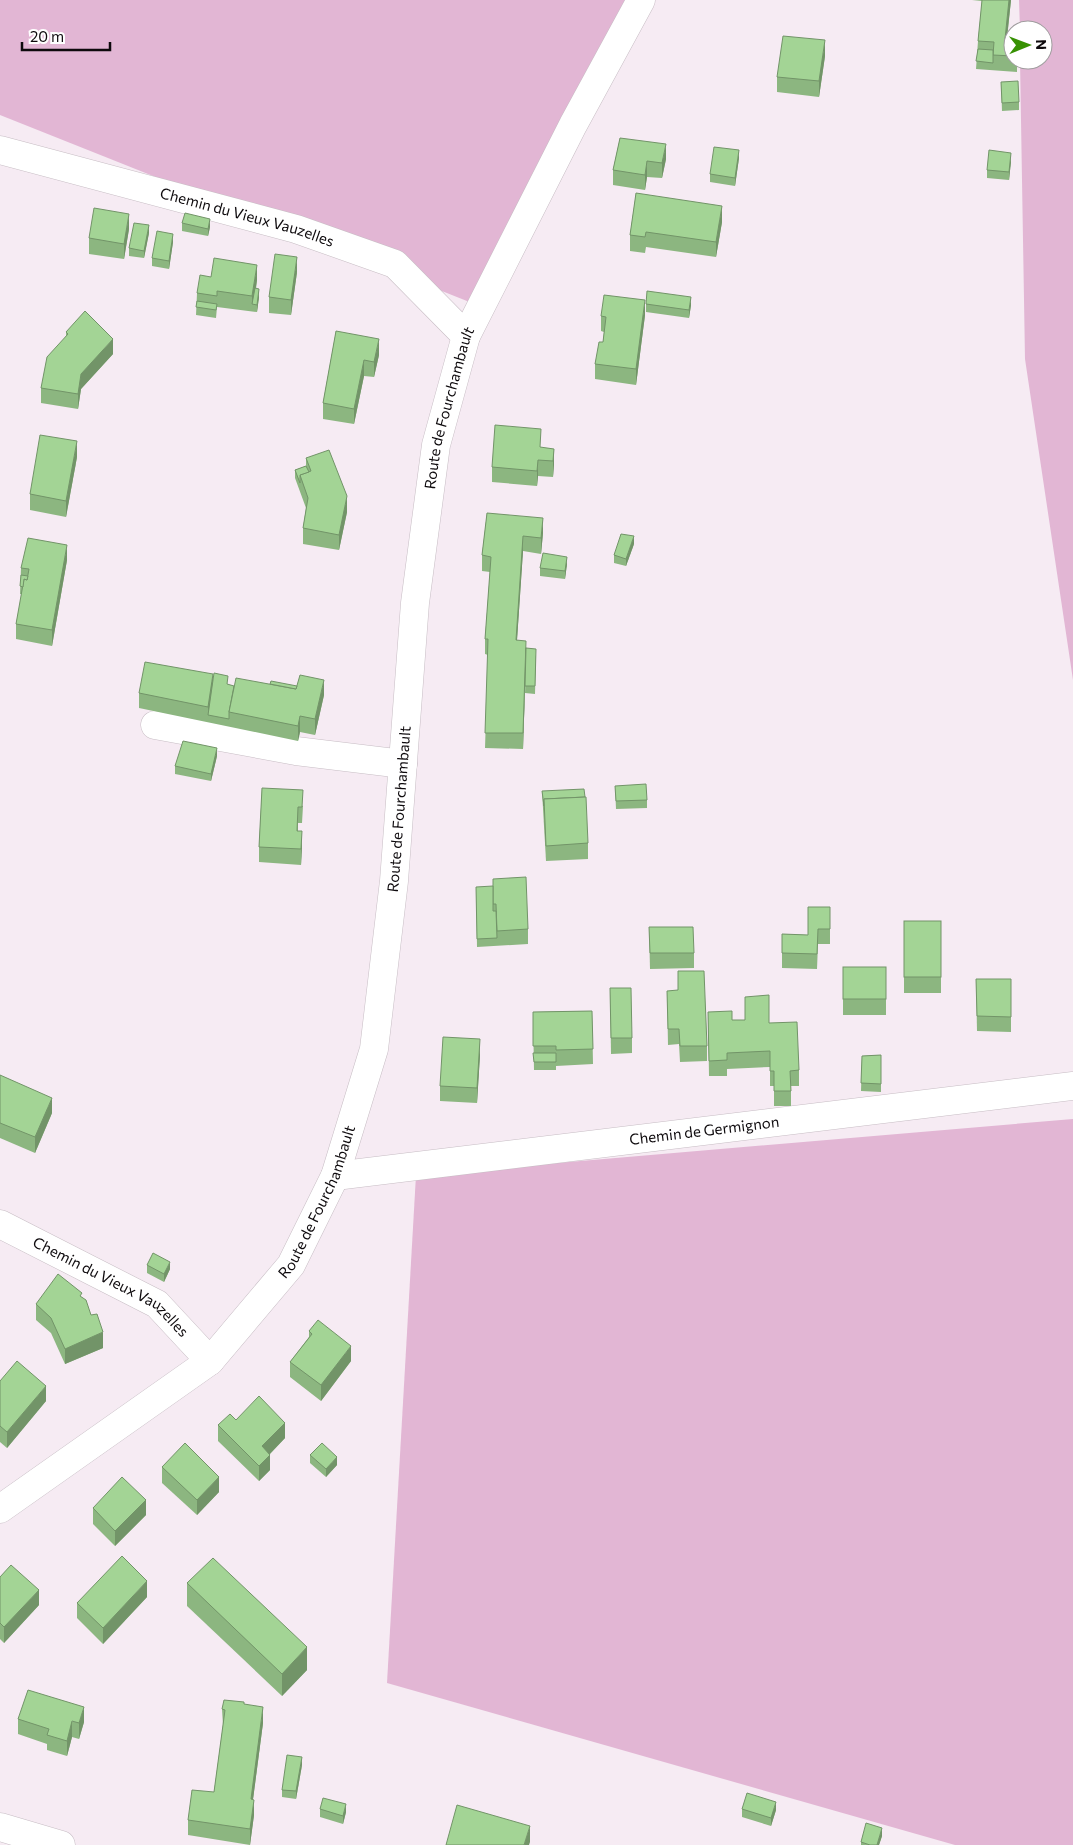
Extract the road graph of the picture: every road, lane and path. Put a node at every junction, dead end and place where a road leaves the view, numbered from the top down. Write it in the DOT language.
graph roads {
  1 [pos="641,0"];
  2 [pos="0,150"];
  3 [pos="466,336"];
  4 [pos="155,725"];
  5 [pos="403,764"];
  6 [pos="1073,1086"];
  7 [pos="335,1176"];
  8 [pos="0,1224"];
  9 [pos="210,1361"];
  10 [pos="0,1510"];
  11 [pos="0,1828"];
  12 [pos="61,1845"];
  1 -- 3 [label="main road, Route de Fourchambault"];
  2 -- 3 [label="main road, Chemin du Vieux Vauzelles"];
  3 -- 5 [label="main road, Route de Fourchambault"];
  4 -- 5 [label="main road"];
  5 -- 7 [label="main road, Route de Fourchambault"];
  6 -- 7 [label="main road, Chemin de Germignon"];
  7 -- 9 [label="main road, Route de Fourchambault"];
  8 -- 9 [label="main road, Chemin du Vieux Vauzelles"];
  9 -- 10 [label="main road, Route de Fourchambault"];
  11 -- 12 [label="main road"];
}
